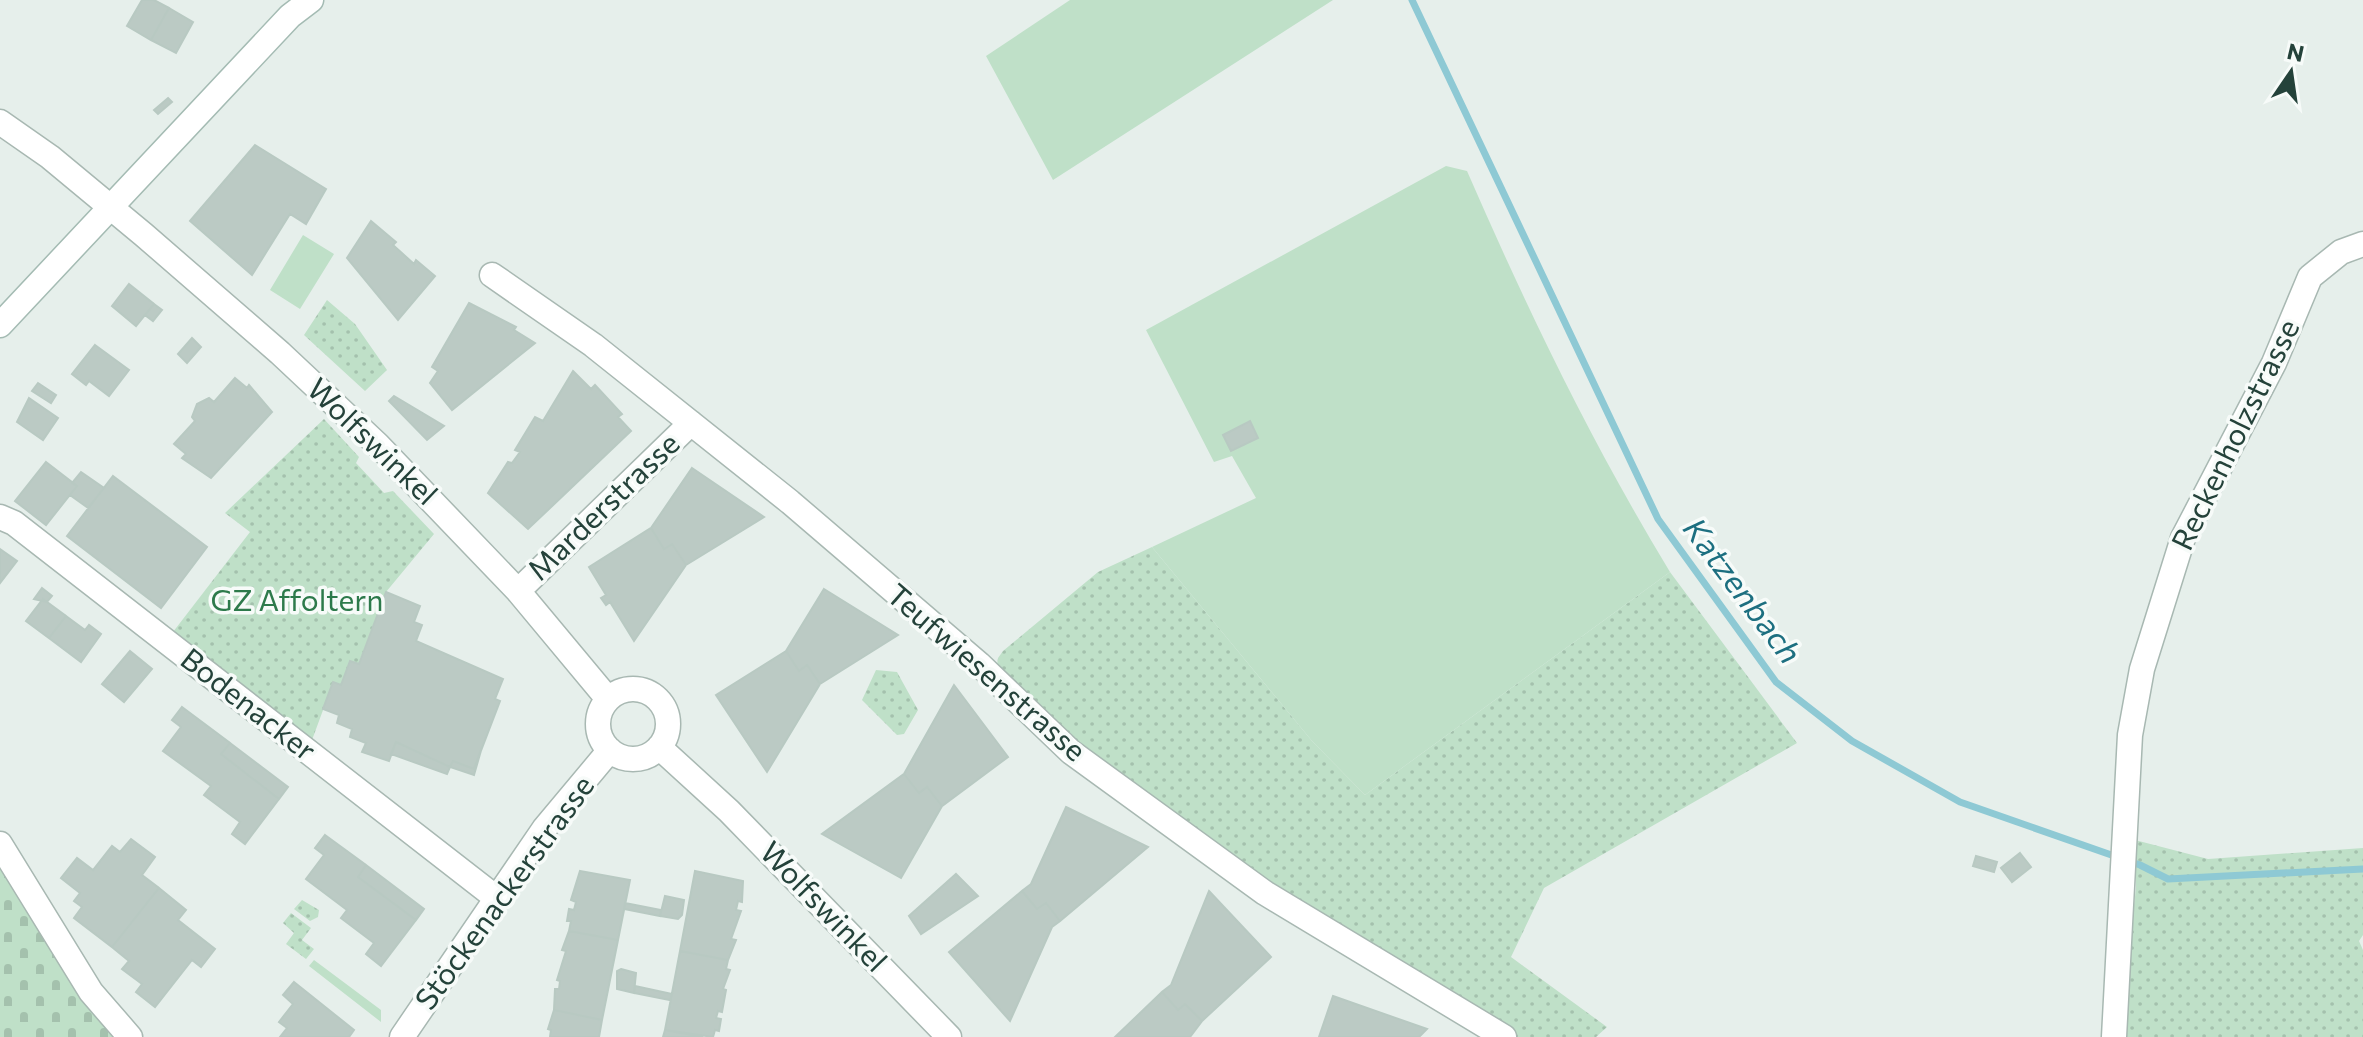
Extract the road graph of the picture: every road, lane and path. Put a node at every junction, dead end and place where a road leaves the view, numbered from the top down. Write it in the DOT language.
graph roads {
  1 [pos="311,0"];
  2 [pos="0,122"];
  3 [pos="111,210"];
  4 [pos="2363,244"];
  5 [pos="492,275"];
  6 [pos="0,325"];
  7 [pos="691,423"];
  8 [pos="0,517"];
  9 [pos="518,591"];
  10 [pos="608,699"];
  11 [pos="659,747"];
  12 [pos="610,750"];
  13 [pos="0,844"];
  14 [pos="495,897"];
  15 [pos="130,1037"];
  16 [pos="402,1037"];
  17 [pos="949,1037"];
  18 [pos="1504,1037"];
  19 [pos="2114,1037"];
  1 -- 3 [label="street"];
  2 -- 3 [label="street, Wolfswinkel"];
  3 -- 6 [label="street"];
  3 -- 9 [label="street, Wolfswinkel"];
  4 -- 19 [label="street, Reckenholzstrasse"];
  5 -- 7 [label="street, Teufwiesenstrasse"];
  7 -- 9 [label="street, Marderstrasse"];
  7 -- 18 [label="street, Teufwiesenstrasse"];
  8 -- 14 [label="street, Bodenacker"];
  9 -- 10 [label="street, Wolfswinkel"];
  10 -- 11 [label="street"];
  10 -- 12 [label="street"];
  11 -- 12 [label="street"];
  11 -- 17 [label="street, Wolfswinkel"];
  12 -- 14 [label="street, Stöckenackerstrasse"];
  13 -- 15 [label="street"];
  14 -- 16 [label="street, Stöckenackerstrasse"];
}
